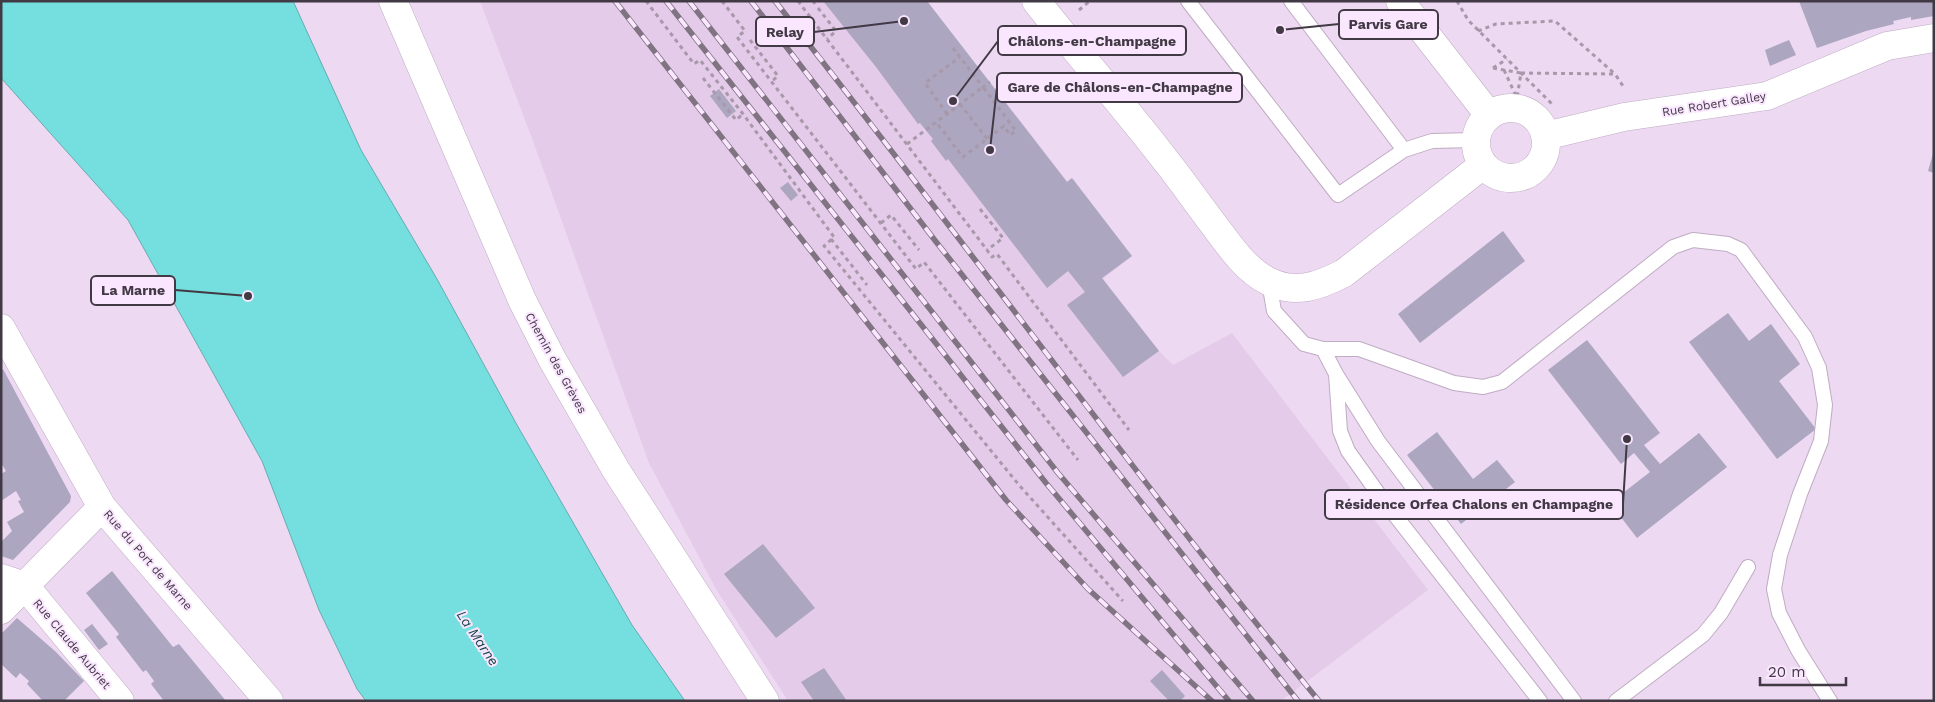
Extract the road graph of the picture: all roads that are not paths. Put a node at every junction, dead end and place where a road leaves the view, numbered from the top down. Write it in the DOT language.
graph roads {
  1 [pos="393,1"];
  2 [pos="1036,1"];
  3 [pos="1188,1"];
  4 [pos="1291,1"];
  5 [pos="1400,1"];
  6 [pos="1934,38"];
  7 [pos="1489,115"];
  8 [pos="1545,136"];
  9 [pos="1404,150"];
  10 [pos="1479,153"];
  11 [pos="1269,282"];
  12 [pos="1,328"];
  13 [pos="1322,349"];
  14 [pos="1336,374"];
  15 [pos="102,508"];
  16 [pos="1748,568"];
  17 [pos="13,582"];
  18 [pos="1,610"];
  19 [pos="120,701"];
  20 [pos="269,701"];
  21 [pos="765,701"];
  22 [pos="1540,701"];
  23 [pos="1574,701"];
  24 [pos="1616,701"];
  25 [pos="1830,701"];
  1 -- 21 [label="street, Chemin des Grèves"];
  2 -- 11 [label="street"];
  3 -- 9 [label="lane"];
  4 -- 9 [label="lane"];
  5 -- 7 [label="street"];
  6 -- 8 [label="street, Rue Robert Galley"];
  7 -- 8 [label="street"];
  7 -- 10 [label="street"];
  8 -- 10 [label="street"];
  9 -- 10 [label="lane"];
  10 -- 11 [label="street"];
  11 -- 13 [label="lane"];
  12 -- 15 [label="street, Rue du Port de Marne"];
  13 -- 14 [label="lane"];
  13 -- 25 [label="lane"];
  14 -- 22 [label="lane"];
  14 -- 23 [label="lane"];
  15 -- 17 [label="street"];
  15 -- 20 [label="street, Rue du Port de Marne"];
  16 -- 24 [label="lane"];
  17 -- 18 [label="street"];
  17 -- 19 [label="street, Rue Claude Aubriet"];
}
